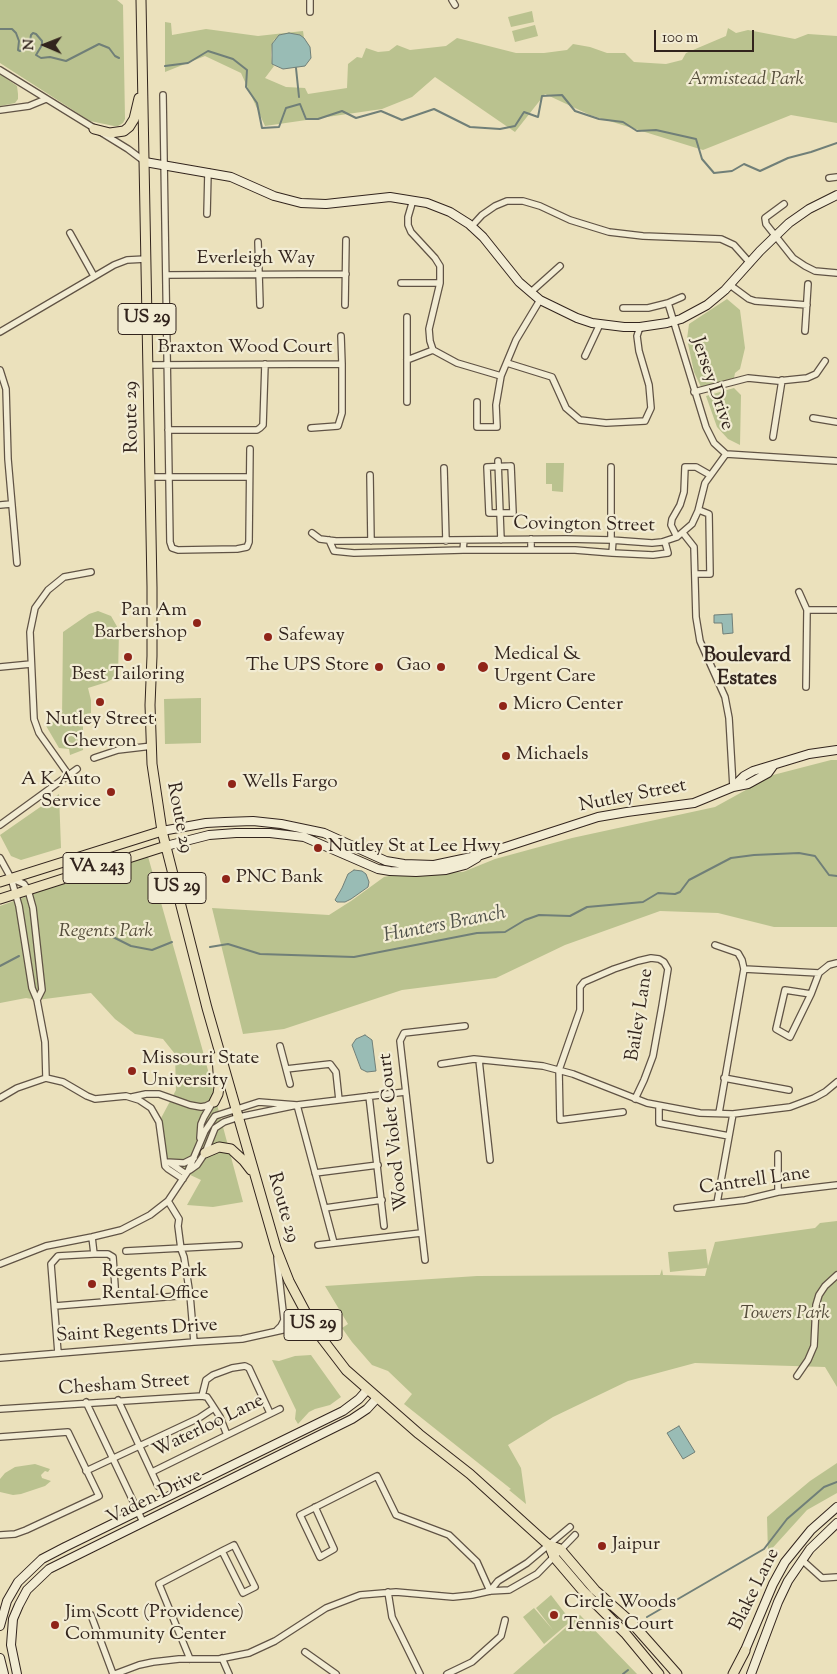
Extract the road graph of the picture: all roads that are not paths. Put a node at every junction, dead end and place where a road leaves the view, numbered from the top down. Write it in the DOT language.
graph roads {
  1 [pos="141,0"];
  2 [pos="310,0"];
  3 [pos="310,12"];
  4 [pos="0,70"];
  5 [pos="143,83"];
  6 [pos="163,96"];
  7 [pos="46,99"];
  8 [pos="0,110"];
  9 [pos="94,129"];
  10 [pos="145,162"];
  11 [pos="164,166"];
  12 [pos="208,172"];
  13 [pos="837,177"];
  14 [pos="829,178"];
  15 [pos="837,196"];
  16 [pos="413,200"];
  17 [pos="784,204"];
  18 [pos="207,214"];
  19 [pos="471,227"];
  20 [pos="70,233"];
  21 [pos="776,234"];
  22 [pos="346,240"];
  23 [pos="258,242"];
  24 [pos="146,259"];
  25 [pos="750,263"];
  26 [pos="560,266"];
  27 [pos="837,273"];
  28 [pos="258,274"];
  29 [pos="346,274"];
  30 [pos="166,275"];
  31 [pos="94,276"];
  32 [pos="401,283"];
  33 [pos="440,284"];
  34 [pos="730,284"];
  35 [pos="808,284"];
  36 [pos="531,292"];
  37 [pos="682,297"];
  38 [pos="540,300"];
  39 [pos="668,303"];
  40 [pos="260,305"];
  41 [pos="345,305"];
  42 [pos="807,305"];
  43 [pos="623,308"];
  44 [pos="407,318"];
  45 [pos="674,321"];
  46 [pos="600,324"];
  47 [pos="640,327"];
  48 [pos="805,331"];
  49 [pos="0,332"];
  50 [pos="341,336"];
  51 [pos="433,350"];
  52 [pos="585,356"];
  53 [pos="407,360"];
  54 [pos="825,361"];
  55 [pos="507,363"];
  56 [pos="265,364"];
  57 [pos="342,364"];
  58 [pos="148,365"];
  59 [pos="167,365"];
  60 [pos="0,370"];
  61 [pos="501,376"];
  62 [pos="782,380"];
  63 [pos="694,392"];
  64 [pos="407,402"];
  65 [pos="477,402"];
  66 [pos="813,418"];
  67 [pos="837,422"];
  68 [pos="311,428"];
  69 [pos="168,430"];
  70 [pos="773,437"];
  71 [pos="250,449"];
  72 [pos="726,454"];
  73 [pos="837,461"];
  74 [pos="498,464"];
  75 [pos="444,468"];
  76 [pos="611,468"];
  77 [pos="370,475"];
  78 [pos="710,475"];
  79 [pos="150,476"];
  80 [pos="170,476"];
  81 [pos="250,477"];
  82 [pos="11,504"];
  83 [pos="0,505"];
  84 [pos="699,510"];
  85 [pos="500,513"];
  86 [pos="312,533"];
  87 [pos="683,533"];
  88 [pos="677,537"];
  89 [pos="531,539"];
  90 [pos="330,540"];
  91 [pos="464,540"];
  92 [pos="501,540"];
  93 [pos="612,540"];
  94 [pos="371,541"];
  95 [pos="446,541"];
  96 [pos="665,542"];
  97 [pos="464,550"];
  98 [pos="531,550"];
  99 [pos="612,553"];
  100 [pos="17,563"];
  101 [pos="91,572"];
  102 [pos="696,574"];
  103 [pos="799,592"];
  104 [pos="807,610"];
  105 [pos="837,610"];
  106 [pos="31,664"];
  107 [pos="0,667"];
  108 [pos="806,687"];
  109 [pos="152,746"];
  110 [pos="837,750"];
  111 [pos="94,758"];
  112 [pos="77,769"];
  113 [pos="68,774"];
  114 [pos="733,787"];
  115 [pos="0,825"];
  116 [pos="162,831"];
  117 [pos="166,846"];
  118 [pos="481,855"];
  119 [pos="0,858"];
  120 [pos="11,878"];
  121 [pos="0,882"];
  122 [pos="28,890"];
  123 [pos="15,894"];
  124 [pos="0,899"];
  125 [pos="715,945"];
  126 [pos="837,963"];
  127 [pos="744,969"];
  128 [pos="819,973"];
  129 [pos="811,994"];
  130 [pos="38,1000"];
  131 [pos="465,1026"];
  132 [pos="214,1032"];
  133 [pos="280,1046"];
  134 [pos="479,1060"];
  135 [pos="441,1064"];
  136 [pos="286,1069"];
  137 [pos="559,1070"];
  138 [pos="46,1078"];
  139 [pos="724,1078"];
  140 [pos="290,1084"];
  141 [pos="836,1085"];
  142 [pos="789,1090"];
  143 [pos="405,1092"];
  144 [pos="369,1096"];
  145 [pos="0,1098"];
  146 [pos="132,1098"];
  147 [pos="635,1099"];
  148 [pos="339,1100"];
  149 [pos="214,1102"];
  150 [pos="297,1105"];
  151 [pos="659,1106"];
  152 [pos="623,1112"];
  153 [pos="237,1113"];
  154 [pos="719,1113"];
  155 [pos="734,1114"];
  156 [pos="730,1136"];
  157 [pos="200,1142"];
  158 [pos="205,1153"];
  159 [pos="778,1154"];
  160 [pos="194,1157"];
  161 [pos="490,1160"];
  162 [pos="168,1163"];
  163 [pos="378,1165"];
  164 [pos="315,1173"];
  165 [pos="186,1175"];
  166 [pos="256,1178"];
  167 [pos="837,1185"];
  168 [pos="778,1192"];
  169 [pos="382,1200"];
  170 [pos="168,1201"];
  171 [pos="717,1203"];
  172 [pos="325,1208"];
  173 [pos="677,1208"];
  174 [pos="384,1226"];
  175 [pos="421,1233"];
  176 [pos="92,1237"];
  177 [pos="334,1243"];
  178 [pos="239,1245"];
  179 [pos="318,1245"];
  180 [pos="181,1248"];
  181 [pos="276,1248"];
  182 [pos="126,1251"];
  183 [pos="94,1254"];
  184 [pos="425,1260"];
  185 [pos="0,1264"];
  186 [pos="837,1275"];
  187 [pos="190,1295"];
  188 [pos="116,1301"];
  189 [pos="55,1306"];
  190 [pos="276,1331"];
  191 [pos="320,1336"];
  192 [pos="194,1342"];
  193 [pos="58,1353"];
  194 [pos="0,1358"];
  195 [pos="797,1376"];
  196 [pos="367,1390"];
  197 [pos="202,1396"];
  198 [pos="377,1398"];
  199 [pos="118,1400"];
  200 [pos="86,1402"];
  201 [pos="214,1408"];
  202 [pos="0,1409"];
  203 [pos="280,1409"];
  204 [pos="270,1413"];
  205 [pos="227,1435"];
  206 [pos="0,1437"];
  207 [pos="139,1445"];
  208 [pos="113,1458"];
  209 [pos="86,1471"];
  210 [pos="152,1472"];
  211 [pos="158,1486"];
  212 [pos="315,1507"];
  213 [pos="837,1507"];
  214 [pos="138,1511"];
  215 [pos="143,1522"];
  216 [pos="837,1523"];
  217 [pos="570,1528"];
  218 [pos="0,1535"];
  219 [pos="575,1535"];
  220 [pos="549,1545"];
  221 [pos="560,1549"];
  222 [pos="222,1551"];
  223 [pos="554,1557"];
  224 [pos="802,1560"];
  225 [pos="837,1577"];
  226 [pos="490,1591"];
  227 [pos="388,1592"];
  228 [pos="2,1611"];
  229 [pos="14,1616"];
  230 [pos="91,1616"];
  231 [pos="505,1620"];
  232 [pos="0,1626"];
  233 [pos="745,1651"];
  234 [pos="306,1652"];
  235 [pos="0,1658"];
  236 [pos="222,1658"];
  237 [pos="190,1659"];
  238 [pos="4,1674"];
  239 [pos="17,1674"];
  240 [pos="117,1674"];
  241 [pos="229,1674"];
  242 [pos="336,1674"];
  243 [pos="420,1674"];
  244 [pos="447,1674"];
  245 [pos="659,1674"];
  246 [pos="677,1674"];
  247 [pos="734,1674"];
  248 [pos="751,1674"];
  1 -- 5 [label="main road, Route 29 / US 29"];
  2 -- 3 [label="street"];
  4 -- 7 [label="street"];
  5 -- 9 [label="main road"];
  5 -- 10 [label="main road, Route 29 / US 29"];
  6 -- 11 [label="street"];
  7 -- 8 [label="street"];
  7 -- 9 [label="street"];
  9 -- 10 [label="street"];
  10 -- 11 [label="street"];
  10 -- 24 [label="main road, Route 29 / US 29"];
  11 -- 12 [label="street"];
  11 -- 30 [label="street"];
  12 -- 16 [label="street"];
  12 -- 18 [label="street"];
  13 -- 14 [label="street"];
  15 -- 21 [label="street"];
  16 -- 19 [label="street"];
  16 -- 33 [label="street"];
  17 -- 21 [label="street"];
  19 -- 25 [label="street"];
  19 -- 36 [label="street"];
  20 -- 31 [label="street"];
  21 -- 25 [label="street"];
  21 -- 27 [label="street"];
  22 -- 29 [label="street"];
  23 -- 28 [label="street"];
  24 -- 31 [label="street"];
  24 -- 58 [label="main road, Route 29 / US 29"];
  25 -- 34 [label="street"];
  26 -- 36 [label="street"];
  28 -- 29 [label="street, Everleigh Way"];
  28 -- 30 [label="street, Everleigh Way"];
  28 -- 40 [label="street"];
  29 -- 41 [label="street"];
  30 -- 59 [label="street"];
  31 -- 49 [label="street"];
  32 -- 33 [label="street"];
  33 -- 51 [label="street"];
  34 -- 42 [label="street"];
  34 -- 45 [label="street"];
  35 -- 42 [label="street"];
  36 -- 38 [label="street"];
  37 -- 39 [label="street"];
  38 -- 46 [label="street"];
  38 -- 55 [label="street"];
  39 -- 43 [label="street"];
  39 -- 45 [label="street, Jersey Drive"];
  42 -- 48 [label="street"];
  44 -- 53 [label="street"];
  45 -- 47 [label="street"];
  45 -- 63 [label="street, Jersey Drive"];
  46 -- 47 [label="street"];
  46 -- 52 [label="street"];
  47 -- 55 [label="street"];
  50 -- 57 [label="street, Braxton Wood Court"];
  51 -- 53 [label="street"];
  51 -- 61 [label="street"];
  53 -- 64 [label="street"];
  54 -- 62 [label="street"];
  55 -- 61 [label="street"];
  56 -- 57 [label="street, Braxton Wood Court"];
  56 -- 59 [label="street, Braxton Wood Court"];
  56 -- 69 [label="street"];
  57 -- 68 [label="street, Braxton Wood Court"];
  58 -- 59 [label="street, Braxton Wood Court"];
  58 -- 79 [label="main road, Route 29 / US 29"];
  59 -- 69 [label="street"];
  60 -- 82 [label="street"];
  61 -- 65 [label="street"];
  62 -- 63 [label="street"];
  62 -- 70 [label="street"];
  63 -- 72 [label="street, Jersey Drive"];
  66 -- 67 [label="street"];
  69 -- 80 [label="street"];
  71 -- 81 [label="street"];
  72 -- 73 [label="street"];
  72 -- 78 [label="street, Covington Street"];
  74 -- 85 [label="street"];
  74 -- 85 [label="street"];
  74 -- 85 [label="street"];
  75 -- 95 [label="street"];
  76 -- 93 [label="street"];
  77 -- 94 [label="street"];
  78 -- 84 [label="street, Covington Street"];
  78 -- 88 [label="street"];
  79 -- 80 [label="street"];
  79 -- 109 [label="main road, Route 29 / US 29"];
  80 -- 81 [label="street"];
  80 -- 81 [label="street"];
  82 -- 83 [label="street"];
  82 -- 100 [label="street"];
  84 -- 87 [label="street, Covington Street"];
  84 -- 102 [label="street"];
  85 -- 92 [label="street"];
  86 -- 90 [label="street, Covington Street"];
  87 -- 88 [label="street, Covington Street"];
  87 -- 102 [label="street"];
  88 -- 96 [label="street, Covington Street"];
  89 -- 92 [label="street, Covington Street"];
  89 -- 93 [label="street, Covington Street"];
  89 -- 98 [label="street"];
  90 -- 94 [label="street, Covington Street"];
  90 -- 97 [label="street"];
  91 -- 92 [label="street, Covington Street"];
  91 -- 95 [label="street, Covington Street"];
  91 -- 97 [label="street"];
  93 -- 96 [label="street, Covington Street"];
  93 -- 99 [label="street"];
  94 -- 95 [label="street, Covington Street"];
  96 -- 99 [label="street"];
  97 -- 98 [label="street"];
  98 -- 99 [label="street"];
  101 -- 106 [label="street"];
  102 -- 114 [label="street"];
  103 -- 104 [label="street"];
  104 -- 105 [label="street"];
  104 -- 108 [label="street"];
  106 -- 107 [label="street"];
  106 -- 113 [label="street"];
  109 -- 111 [label="street"];
  109 -- 116 [label="main road, Route 29 / US 29"];
  110 -- 114 [label="street, Nutley Street"];
  112 -- 113 [label="street"];
  113 -- 115 [label="street"];
  114 -- 118 [label="street, Nutley Street"];
  116 -- 117 [label="main road, Route 29 / US 29"];
  116 -- 118 [label="street, Nutley Street"];
  116 -- 120 [label="main road, Nutley Street / VA 243"];
  117 -- 118 [label="street, Nutley Street"];
  117 -- 122 [label="main road, Nutley Street / VA 243"];
  117 -- 132 [label="main road, Route 29 / US 29"];
  119 -- 120 [label="street"];
  120 -- 121 [label="main road, Nutley Street / VA 243"];
  120 -- 122 [label="street"];
  120 -- 123 [label="street"];
  122 -- 123 [label="main road, Nutley Street / VA 243"];
  122 -- 130 [label="street"];
  123 -- 124 [label="main road, Nutley Street / VA 243"];
  123 -- 130 [label="street"];
  125 -- 127 [label="street"];
  126 -- 128 [label="street"];
  127 -- 128 [label="street"];
  127 -- 139 [label="street"];
  128 -- 129 [label="street"];
  129 -- 129 [label="street"];
  130 -- 138 [label="street"];
  131 -- 143 [label="street, Wood Violet Court"];
  132 -- 149 [label="main road"];
  132 -- 153 [label="main road, Route 29 / US 29"];
  133 -- 136 [label="street"];
  134 -- 135 [label="street"];
  134 -- 137 [label="street"];
  134 -- 161 [label="street"];
  136 -- 140 [label="street"];
  136 -- 148 [label="street"];
  137 -- 147 [label="street"];
  137 -- 147 [label="street, Bailey Lane"];
  137 -- 152 [label="street"];
  138 -- 145 [label="street"];
  138 -- 146 [label="street"];
  139 -- 142 [label="street"];
  139 -- 154 [label="street"];
  141 -- 155 [label="street"];
  143 -- 144 [label="street"];
  143 -- 175 [label="street, Wood Violet Court"];
  144 -- 148 [label="street"];
  144 -- 163 [label="street"];
  146 -- 149 [label="street"];
  146 -- 162 [label="street"];
  147 -- 151 [label="street"];
  148 -- 150 [label="street"];
  149 -- 157 [label="street"];
  150 -- 153 [label="street"];
  150 -- 153 [label="street"];
  150 -- 164 [label="street"];
  151 -- 154 [label="street"];
  151 -- 156 [label="street"];
  153 -- 157 [label="street"];
  153 -- 158 [label="street"];
  153 -- 166 [label="main road, Route 29 / US 29"];
  154 -- 155 [label="street"];
  155 -- 156 [label="street"];
  156 -- 171 [label="street"];
  157 -- 160 [label="street"];
  158 -- 165 [label="street"];
  158 -- 166 [label="main road"];
  159 -- 168 [label="street"];
  160 -- 162 [label="street"];
  160 -- 165 [label="street"];
  162 -- 165 [label="street"];
  163 -- 164 [label="street"];
  163 -- 169 [label="street"];
  164 -- 172 [label="street"];
  165 -- 170 [label="street"];
  166 -- 181 [label="main road, Route 29 / US 29"];
  167 -- 168 [label="street, Cantrell Lane"];
  168 -- 171 [label="street, Cantrell Lane"];
  169 -- 172 [label="street"];
  169 -- 174 [label="street"];
  170 -- 176 [label="street"];
  170 -- 180 [label="street"];
  171 -- 173 [label="street, Cantrell Lane"];
  172 -- 177 [label="street"];
  175 -- 177 [label="street"];
  175 -- 184 [label="street, Wood Violet Court"];
  176 -- 183 [label="street"];
  176 -- 185 [label="street"];
  177 -- 179 [label="street"];
  178 -- 180 [label="street"];
  180 -- 182 [label="street"];
  180 -- 187 [label="street"];
  181 -- 190 [label="street"];
  181 -- 191 [label="main road, Route 29 / US 29"];
  183 -- 188 [label="street"];
  183 -- 189 [label="street"];
  186 -- 195 [label="street"];
  187 -- 188 [label="street"];
  187 -- 192 [label="street"];
  188 -- 189 [label="street"];
  189 -- 193 [label="street"];
  190 -- 191 [label="street, Saint Regents Drive"];
  190 -- 192 [label="street, Saint Regents Drive"];
  191 -- 196 [label="main road, Route 29 / US 29"];
  192 -- 193 [label="street, Saint Regents Drive"];
  193 -- 194 [label="street, Saint Regents Drive"];
  196 -- 198 [label="main road, Route 29 / US 29"];
  196 -- 214 [label="street, Vaden Drive"];
  197 -- 199 [label="street, Chesham Street"];
  197 -- 201 [label="street, Chesham Street"];
  197 -- 204 [label="street"];
  198 -- 215 [label="street, Vaden Drive"];
  198 -- 220 [label="main road, Route 29 / US 29"];
  199 -- 200 [label="street, Chesham Street"];
  199 -- 207 [label="street"];
  200 -- 202 [label="street, Chesham Street"];
  200 -- 208 [label="street"];
  201 -- 205 [label="street, Chesham Street"];
  201 -- 207 [label="street"];
  203 -- 204 [label="street, Waterloo Lane"];
  204 -- 205 [label="street, Waterloo Lane"];
  205 -- 210 [label="street, Waterloo Lane"];
  206 -- 209 [label="street"];
  207 -- 208 [label="street"];
  207 -- 210 [label="street"];
  208 -- 209 [label="street"];
  208 -- 214 [label="street"];
  209 -- 218 [label="street"];
  210 -- 211 [label="street"];
  212 -- 212 [label="street"];
  212 -- 226 [label="street"];
  213 -- 233 [label="street, Blake Lane"];
  214 -- 215 [label="street"];
  214 -- 228 [label="street, Vaden Drive"];
  215 -- 229 [label="street, Vaden Drive"];
  216 -- 224 [label="street, Blake Lane"];
  217 -- 220 [label="street"];
  219 -- 221 [label="street"];
  220 -- 221 [label="main road, Route 29 / US 29"];
  220 -- 223 [label="main road, Route 29 / US 29"];
  220 -- 226 [label="street"];
  221 -- 223 [label="street"];
  221 -- 246 [label="main road, Route 29 / US 29"];
  222 -- 222 [label="street"];
  222 -- 237 [label="street"];
  223 -- 226 [label="street"];
  223 -- 245 [label="main road, Route 29 / US 29"];
  224 -- 225 [label="street"];
  224 -- 248 [label="street, Blake Lane"];
  226 -- 227 [label="street"];
  227 -- 236 [label="street"];
  227 -- 243 [label="street"];
  228 -- 229 [label="street"];
  228 -- 232 [label="street, Vaden Drive"];
  229 -- 239 [label="street, Vaden Drive"];
  230 -- 240 [label="street"];
  231 -- 244 [label="street"];
  233 -- 247 [label="main road"];
  234 -- 242 [label="street"];
  235 -- 238 [label="street"];
  236 -- 237 [label="street"];
  236 -- 241 [label="street"];
  237 -- 240 [label="street"];
}
